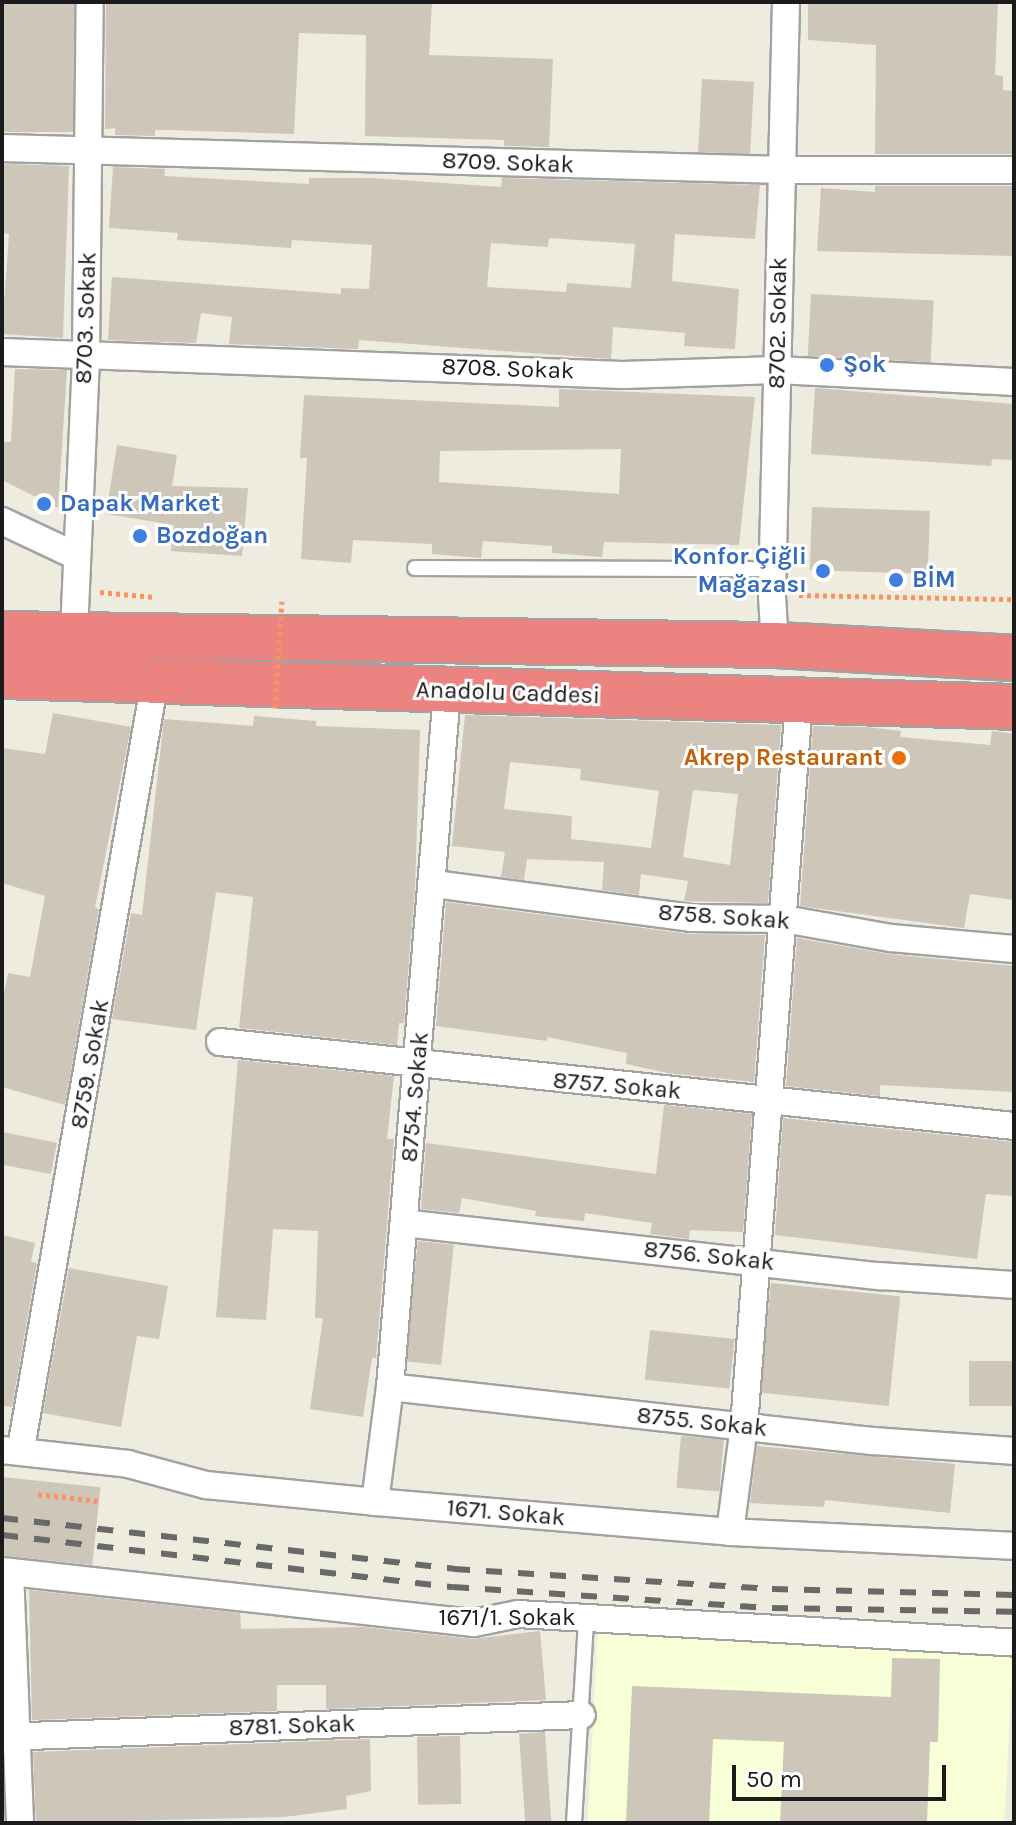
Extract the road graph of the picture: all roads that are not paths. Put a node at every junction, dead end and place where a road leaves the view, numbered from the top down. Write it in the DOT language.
graph roads {
  1 [pos="90,2"];
  2 [pos="786,2"];
  3 [pos="2,148"];
  4 [pos="90,152"];
  5 [pos="782,170"];
  6 [pos="1014,170"];
  7 [pos="2,352"];
  8 [pos="86,356"];
  9 [pos="777,370"];
  10 [pos="1014,382"];
  11 [pos="2,521"];
  12 [pos="76,556"];
  13 [pos="415,568"];
  14 [pos="773,569"];
  15 [pos="74,633"];
  16 [pos="2,634"];
  17 [pos="775,645"];
  18 [pos="1014,658"];
  19 [pos="2,676"];
  20 [pos="155,680"];
  21 [pos="447,692"];
  22 [pos="799,701"];
  23 [pos="1014,707"];
  24 [pos="434,884"];
  25 [pos="784,919"];
  26 [pos="1014,949"];
  27 [pos="220,1042"];
  28 [pos="418,1064"];
  29 [pos="768,1097"];
  30 [pos="1014,1126"];
  31 [pos="404,1223"];
  32 [pos="753,1261"];
  33 [pos="1014,1285"];
  34 [pos="390,1387"];
  35 [pos="744,1426"];
  36 [pos="11,1449"];
  37 [pos="1014,1451"];
  38 [pos="375,1502"];
  39 [pos="730,1532"];
  40 [pos="1014,1546"];
  41 [pos="6,1571"];
  42 [pos="586,1618"];
  43 [pos="1014,1643"];
  44 [pos="582,1715"];
  45 [pos="10,1737"];
  46 [pos="20,1823"];
  47 [pos="574,1823"];
  1 -- 4 [label="street, 8703. Sokak"];
  2 -- 5 [label="street, 8702. Sokak"];
  3 -- 4 [label="street, 8709. Sokak"];
  4 -- 5 [label="street, 8709. Sokak"];
  4 -- 8 [label="street, 8703. Sokak"];
  5 -- 6 [label="street, 8709. Sokak"];
  5 -- 9 [label="street, 8702. Sokak"];
  7 -- 8 [label="street, 8708. Sokak"];
  8 -- 9 [label="street, 8708. Sokak"];
  8 -- 12 [label="street, 8703. Sokak"];
  9 -- 10 [label="street, 8708. Sokak"];
  9 -- 14 [label="street, 8702. Sokak"];
  11 -- 12 [label="street"];
  12 -- 15 [label="street, 8703. Sokak"];
  13 -- 14 [label="lane"];
  14 -- 17 [label="street, 8702. Sokak"];
  15 -- 16 [label="highway"];
  15 -- 17 [label="highway"];
  17 -- 18 [label="highway"];
  19 -- 20 [label="highway, Anadolu Caddesi"];
  20 -- 21 [label="highway, Anadolu Caddesi"];
  20 -- 36 [label="street, 8759. Sokak"];
  21 -- 22 [label="highway, Anadolu Caddesi"];
  21 -- 24 [label="street, 8754. Sokak"];
  22 -- 23 [label="highway, Anadolu Caddesi"];
  22 -- 25 [label="street"];
  24 -- 25 [label="street, 8758. Sokak"];
  24 -- 28 [label="street, 8754. Sokak"];
  25 -- 26 [label="street, 8758. Sokak"];
  25 -- 29 [label="street"];
  27 -- 28 [label="street, 8757. Sokak"];
  28 -- 29 [label="street, 8757. Sokak"];
  28 -- 31 [label="street, 8754. Sokak"];
  29 -- 30 [label="street, 8757. Sokak"];
  29 -- 32 [label="street"];
  31 -- 32 [label="street, 8756. Sokak"];
  31 -- 34 [label="street, 8754. Sokak"];
  32 -- 33 [label="street, 8756. Sokak"];
  32 -- 35 [label="street"];
  34 -- 35 [label="street, 8755. Sokak"];
  34 -- 38 [label="street, 8754. Sokak"];
  35 -- 37 [label="street, 8755. Sokak"];
  35 -- 39 [label="street"];
  36 -- 38 [label="street, 1671. Sokak"];
  38 -- 39 [label="street, 1671. Sokak"];
  39 -- 40 [label="street, 1671. Sokak"];
  41 -- 42 [label="street, 1671/1. Sokak"];
  41 -- 45 [label="street"];
  42 -- 43 [label="street, 1671/1. Sokak"];
  42 -- 44 [label="lane"];
  44 -- 45 [label="street, 8781. Sokak"];
  44 -- 47 [label="lane"];
  45 -- 46 [label="street"];
}
